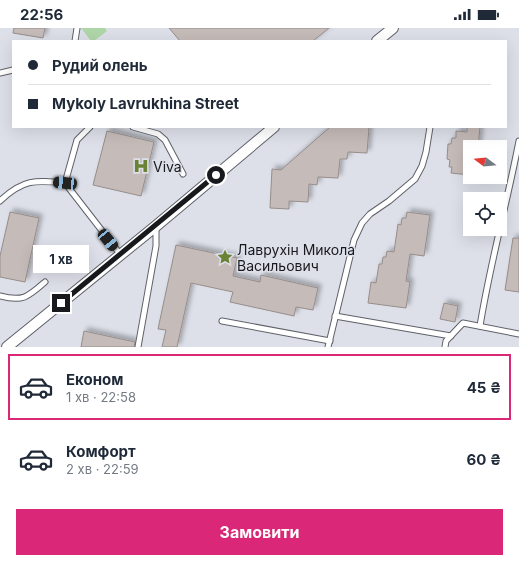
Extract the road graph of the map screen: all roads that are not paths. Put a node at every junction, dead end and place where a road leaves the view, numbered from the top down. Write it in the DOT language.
graph roads {
  1 [pos="78,28"];
  2 [pos="393,28"];
  3 [pos="75,40"];
  4 [pos="378,40"];
  5 [pos="12,70"];
  6 [pos="0,73"];
  7 [pos="89,128"];
  8 [pos="136,128"];
  9 [pos="273,128"];
  10 [pos="430,128"];
  11 [pos="519,142"];
  12 [pos="183,174"];
  13 [pos="65,183"];
  14 [pos="0,201"];
  15 [pos="156,226"];
  16 [pos="120,254"];
  17 [pos="45,282"];
  18 [pos="0,296"];
  19 [pos="335,316"];
  20 [pos="222,320"];
  21 [pos="480,326"];
  22 [pos="519,334"];
  23 [pos="451,336"];
  24 [pos="330,340"];
  25 [pos="7,347"];
  26 [pos="138,347"];
  27 [pos="328,347"];
  28 [pos="445,347"];
  1 -- 3 [label="lane"];
  2 -- 4 [label="street"];
  5 -- 6 [label="lane"];
  7 -- 13 [label="lane"];
  8 -- 12 [label="lane"];
  9 -- 15 [label="street"];
  10 -- 19 [label="lane"];
  11 -- 21 [label="lane"];
  13 -- 14 [label="lane"];
  13 -- 16 [label="lane"];
  15 -- 16 [label="street"];
  15 -- 26 [label="lane"];
  16 -- 25 [label="street"];
  17 -- 18 [label="lane"];
  19 -- 23 [label="lane"];
  19 -- 24 [label="lane"];
  20 -- 24 [label="lane"];
  21 -- 22 [label="lane"];
  21 -- 23 [label="lane"];
  23 -- 28 [label="lane"];
  24 -- 27 [label="lane"];
}
